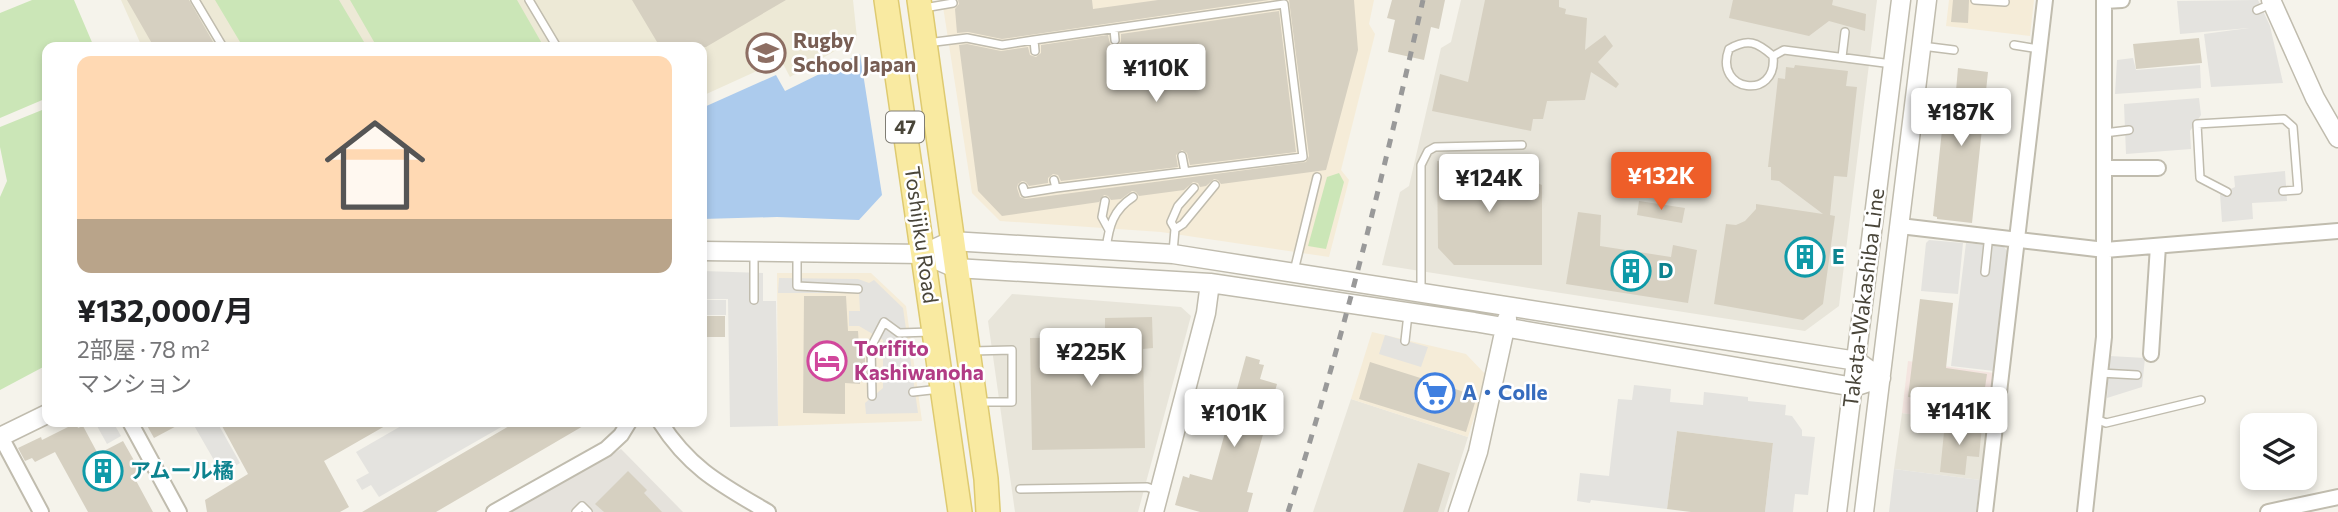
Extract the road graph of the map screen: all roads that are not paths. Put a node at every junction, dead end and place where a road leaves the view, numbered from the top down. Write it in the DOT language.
graph roads {
  1 [pos="195,0"];
  2 [pos="529,0"];
  3 [pos="886,0"];
  4 [pos="1901,0"];
  5 [pos="1927,0"];
  6 [pos="1975,0"];
  7 [pos="2045,0"];
  8 [pos="2122,0"];
  9 [pos="2104,1"];
  10 [pos="2006,2"];
  11 [pos="953,3"];
  12 [pos="919,4"];
  13 [pos="2267,5"];
  14 [pos="1165,21"];
  15 [pos="1114,29"];
  16 [pos="1166,30"];
  17 [pos="1845,32"];
  18 [pos="1076,34"];
  19 [pos="1034,40"];
  20 [pos="1115,40"];
  21 [pos="220,42"];
  22 [pos="553,42"];
  23 [pos="924,43"];
  24 [pos="1078,44"];
  25 [pos="1002,45"];
  26 [pos="2014,45"];
  27 [pos="1921,46"];
  28 [pos="2039,49"];
  29 [pos="1954,50"];
  30 [pos="1035,51"];
  31 [pos="1004,55"];
  32 [pos="1773,56"];
  33 [pos="1842,57"];
  34 [pos="1893,64"];
  35 [pos="2129,130"];
  36 [pos="2104,133"];
  37 [pos="2338,138"];
  38 [pos="1522,145"];
  39 [pos="1182,156"];
  40 [pos="2104,168"];
  41 [pos="2158,168"];
  42 [pos="1185,172"];
  43 [pos="1096,173"];
  44 [pos="1317,177"];
  45 [pos="1097,183"];
  46 [pos="1215,185"];
  47 [pos="1024,187"];
  48 [pos="1194,188"];
  49 [pos="2227,191"];
  50 [pos="2283,191"];
  51 [pos="1133,197"];
  52 [pos="1105,201"];
  53 [pos="1900,226"];
  54 [pos="1175,229"];
  55 [pos="1109,230"];
  56 [pos="2338,231"];
  57 [pos="1989,233"];
  58 [pos="2017,240"];
  59 [pos="951,241"];
  60 [pos="2158,246"];
  61 [pos="1106,249"];
  62 [pos="2105,250"];
  63 [pos="707,251"];
  64 [pos="754,251"];
  65 [pos="797,252"];
  66 [pos="923,254"];
  67 [pos="1173,254"];
  68 [pos="955,268"];
  69 [pos="1293,272"];
  70 [pos="1985,272"];
  71 [pos="1210,284"];
  72 [pos="858,289"];
  73 [pos="1421,292"];
  74 [pos="754,300"];
  75 [pos="1509,306"];
  76 [pos="1408,312"];
  77 [pos="1506,328"];
  78 [pos="935,331"];
  79 [pos="1405,341"];
  80 [pos="968,352"];
  81 [pos="2151,355"];
  82 [pos="1857,361"];
  83 [pos="2100,373"];
  84 [pos="2137,375"];
  85 [pos="1881,378"];
  86 [pos="1854,387"];
  87 [pos="943,388"];
  88 [pos="913,392"];
  89 [pos="872,396"];
  90 [pos="2201,400"];
  91 [pos="975,403"];
  92 [pos="42,416"];
  93 [pos="2096,419"];
  94 [pos="133,427"];
  95 [pos="625,427"];
  96 [pos="664,427"];
  97 [pos="0,437"];
  98 [pos="1020,489"];
  99 [pos="1159,492"];
  100 [pos="2338,497"];
  101 [pos="41,512"];
  102 [pos="179,512"];
  103 [pos="494,512"];
  104 [pos="576,512"];
  105 [pos="588,512"];
  106 [pos="768,512"];
  107 [pos="960,512"];
  108 [pos="988,512"];
  109 [pos="1154,512"];
  110 [pos="1458,512"];
  111 [pos="1838,512"];
  112 [pos="1864,512"];
  113 [pos="1985,512"];
  114 [pos="2085,512"];
  115 [pos="2268,512"];
  1 -- 21 [label="lane"];
  2 -- 22 [label="lane"];
  3 -- 66 [label="main road, Toshijiku Road / 47"];
  4 -- 34 [label="street, Takata-Wakashiba Line"];
  5 -- 27 [label="street, Takata-Wakashiba Line"];
  6 -- 10 [label="lane"];
  7 -- 28 [label="street"];
  8 -- 9 [label="street"];
  9 -- 36 [label="street"];
  11 -- 12 [label="lane"];
  12 -- 23 [label="main road, Toshijiku Road / 47"];
  13 -- 37 [label="street"];
  14 -- 15 [label="lane"];
  14 -- 16 [label="lane"];
  14 -- 42 [label="lane"];
  15 -- 18 [label="lane"];
  15 -- 20 [label="lane"];
  17 -- 33 [label="lane"];
  18 -- 19 [label="lane"];
  18 -- 24 [label="lane"];
  19 -- 25 [label="lane"];
  19 -- 30 [label="lane"];
  23 -- 25 [label="lane"];
  23 -- 59 [label="main road, Toshijiku Road / 47"];
  25 -- 31 [label="lane"];
  26 -- 28 [label="lane"];
  27 -- 29 [label="lane"];
  27 -- 53 [label="street, Takata-Wakashiba Line"];
  28 -- 58 [label="street"];
  32 -- 32 [label="lane"];
  32 -- 33 [label="lane"];
  33 -- 34 [label="lane"];
  34 -- 82 [label="street, Takata-Wakashiba Line"];
  35 -- 36 [label="lane"];
  36 -- 40 [label="street"];
  38 -- 73 [label="lane"];
  39 -- 42 [label="lane"];
  40 -- 41 [label="street"];
  40 -- 62 [label="street"];
  42 -- 45 [label="lane"];
  43 -- 45 [label="lane"];
  44 -- 69 [label="lane"];
  45 -- 47 [label="lane"];
  46 -- 54 [label="lane"];
  48 -- 54 [label="lane"];
  49 -- 50 [label="lane"];
  51 -- 55 [label="lane"];
  52 -- 55 [label="lane"];
  53 -- 57 [label="street"];
  53 -- 85 [label="street, Takata-Wakashiba Line"];
  54 -- 67 [label="lane"];
  55 -- 61 [label="lane"];
  56 -- 60 [label="street"];
  57 -- 58 [label="street"];
  57 -- 70 [label="lane"];
  58 -- 62 [label="street"];
  58 -- 113 [label="street"];
  59 -- 61 [label="street"];
  59 -- 66 [label="street"];
  59 -- 68 [label="main road, Toshijiku Road / 47"];
  60 -- 62 [label="street"];
  60 -- 81 [label="street"];
  61 -- 67 [label="street"];
  62 -- 83 [label="street"];
  63 -- 64 [label="street"];
  64 -- 65 [label="street"];
  64 -- 74 [label="lane"];
  65 -- 66 [label="street"];
  65 -- 72 [label="lane"];
  66 -- 68 [label="street"];
  66 -- 78 [label="main road, Toshijiku Road / 47"];
  67 -- 69 [label="street"];
  68 -- 71 [label="street"];
  68 -- 80 [label="main road, Toshijiku Road / 47"];
  69 -- 73 [label="street"];
  71 -- 76 [label="street"];
  71 -- 99 [label="street"];
  73 -- 75 [label="street"];
  75 -- 77 [label="street"];
  75 -- 82 [label="street"];
  76 -- 77 [label="street"];
  76 -- 79 [label="lane"];
  77 -- 86 [label="street"];
  77 -- 110 [label="street"];
  78 -- 87 [label="main road, Toshijiku Road / 47"];
  78 -- 89 [label="lane"];
  80 -- 91 [label="main road, Toshijiku Road / 47"];
  80 -- 91 [label="lane"];
  82 -- 85 [label="street"];
  82 -- 86 [label="street, Takata-Wakashiba Line"];
  83 -- 84 [label="lane"];
  83 -- 93 [label="street"];
  85 -- 86 [label="street"];
  85 -- 112 [label="street, Takata-Wakashiba Line"];
  86 -- 111 [label="street, Takata-Wakashiba Line"];
  87 -- 88 [label="lane"];
  87 -- 107 [label="main road, Toshijiku Road / 47"];
  90 -- 93 [label="lane"];
  91 -- 108 [label="main road, Toshijiku Road / 47"];
  92 -- 97 [label="street"];
  93 -- 114 [label="street"];
  94 -- 102 [label="street"];
  95 -- 103 [label="street"];
  96 -- 106 [label="street"];
  97 -- 101 [label="street"];
  98 -- 99 [label="lane"];
  99 -- 109 [label="street"];
  100 -- 115 [label="street"];
  104 -- 105 [label="lane"];
}
